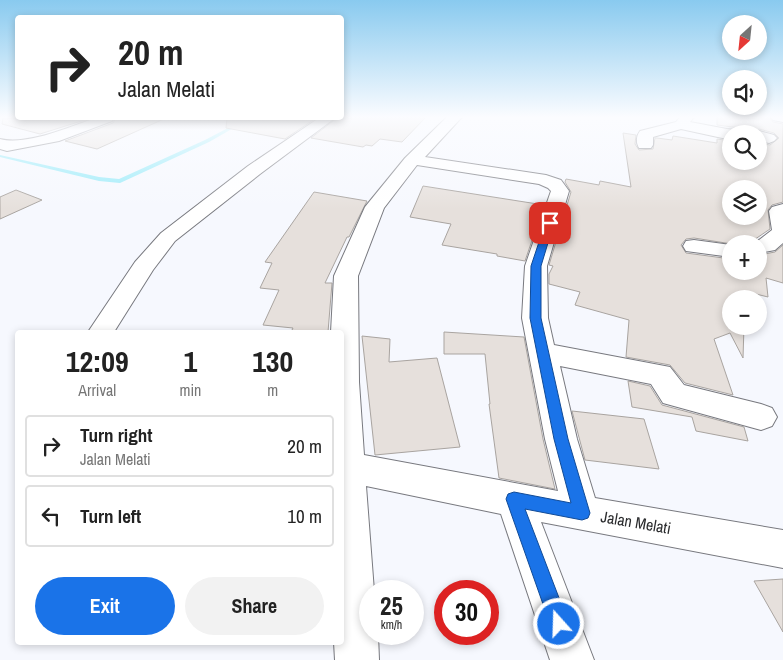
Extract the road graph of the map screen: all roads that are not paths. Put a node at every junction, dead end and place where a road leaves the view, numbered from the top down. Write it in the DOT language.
graph roads {
  1 [pos="286,148"];
  2 [pos="426,148"];
  3 [pos="414,160"];
  4 [pos="783,210"];
  5 [pos="767,245"];
  6 [pos="694,246"];
  7 [pos="722,250"];
  8 [pos="102,330"];
  9 [pos="543,353"];
  10 [pos="761,417"];
  11 [pos="345,466"];
  12 [pos="514,499"];
  13 [pos="582,513"];
  14 [pos="783,549"];
  15 [pos="357,660"];
  16 [pos="572,660"];
  1 -- 8 [label="street"];
  2 -- 3 [label="street"];
  3 -- 9 [label="street"];
  3 -- 11 [label="street"];
  4 -- 5 [label="street"];
  6 -- 7 [label="street"];
  9 -- 10 [label="street"];
  9 -- 13 [label="street"];
  11 -- 12 [label="street, Jalan Melati"];
  11 -- 15 [label="street"];
  12 -- 13 [label="street, Jalan Melati"];
  12 -- 16 [label="street"];
  13 -- 14 [label="street, Jalan Melati"];
}
